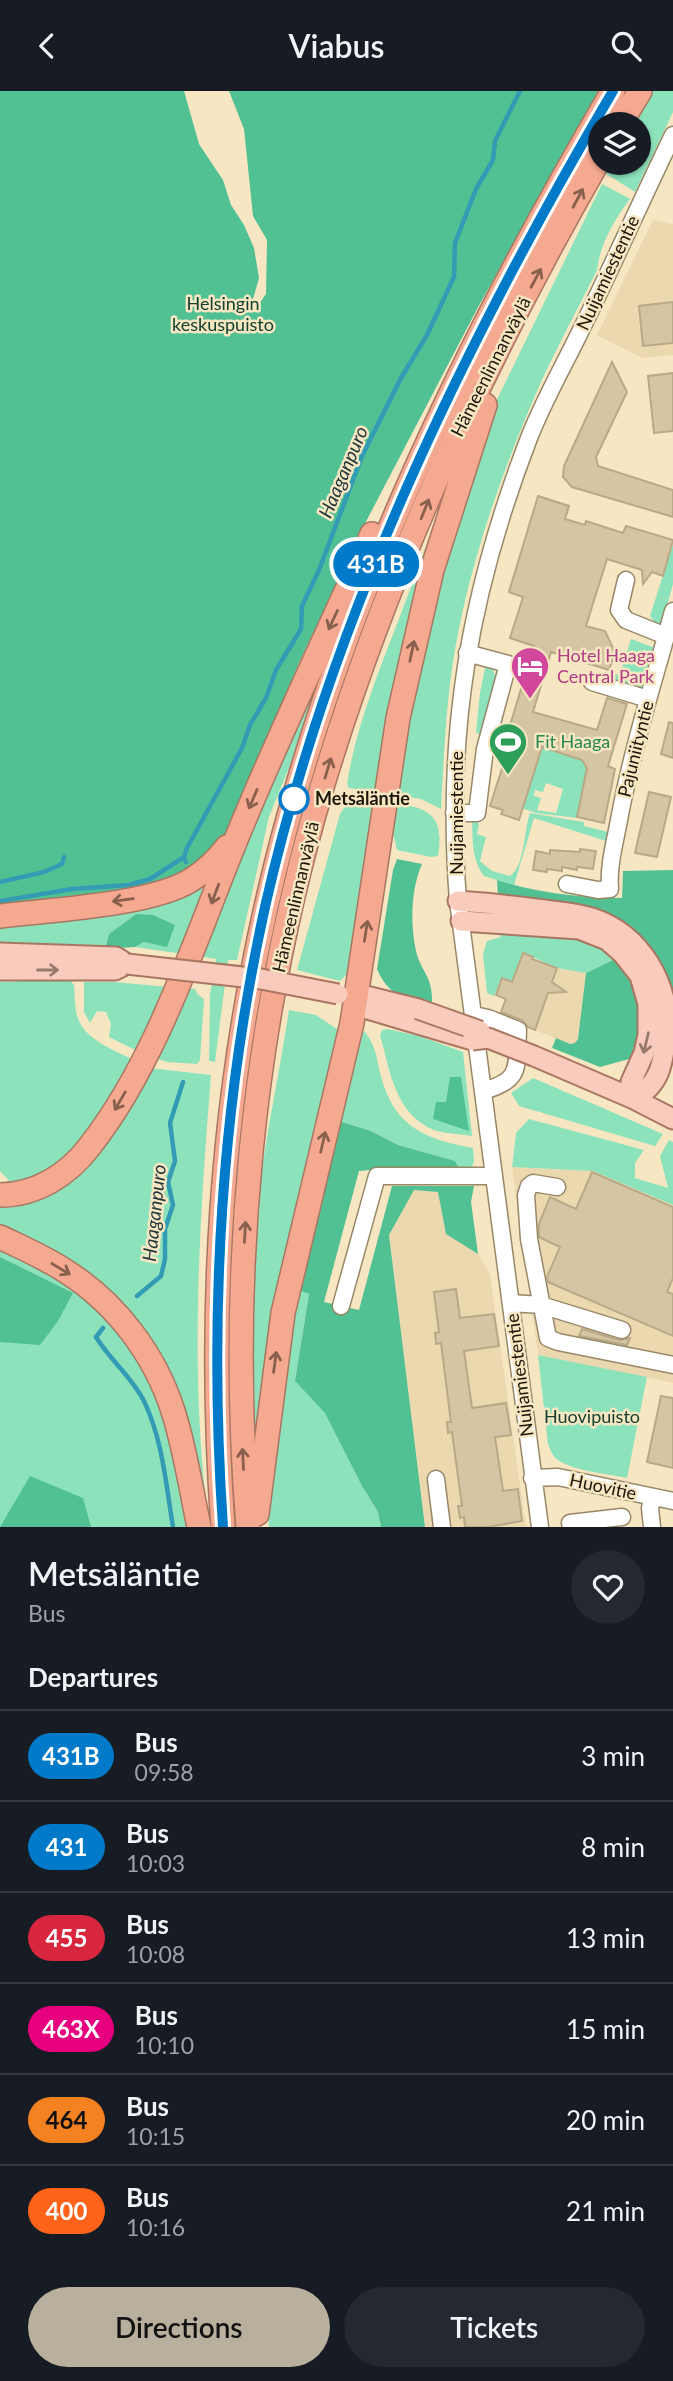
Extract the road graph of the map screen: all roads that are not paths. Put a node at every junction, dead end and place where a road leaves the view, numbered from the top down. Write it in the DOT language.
graph roads {
  1 [pos="613,91"];
  2 [pos="640,91"];
  3 [pos="627,112"];
  4 [pos="673,135"];
  5 [pos="668,157"];
  6 [pos="591,175"];
  7 [pos="513,322"];
  8 [pos="431,436"];
  9 [pos="626,580"];
  10 [pos="673,611"];
  11 [pos="666,636"];
  12 [pos="467,653"];
  13 [pos="592,682"];
  14 [pos="649,699"];
  15 [pos="456,745"];
  16 [pos="485,749"];
  17 [pos="454,813"];
  18 [pos="240,831"];
  19 [pos="567,884"];
  20 [pos="460,911"];
  21 [pos="0,916"];
  22 [pos="0,953"];
  23 [pos="127,964"];
  24 [pos="0,969"];
  25 [pos="347,996"];
  26 [pos="474,1015"];
  27 [pos="483,1091"];
  28 [pos="634,1099"];
  29 [pos="673,1119"];
  30 [pos="494,1176"];
  31 [pos="557,1187"];
  32 [pos="0,1195"];
  33 [pos="0,1237"];
  34 [pos="511,1303"];
  35 [pos="541,1305"];
  36 [pos="341,1306"];
  37 [pos="622,1330"];
  38 [pos="673,1365"];
  39 [pos="532,1478"];
  40 [pos="436,1479"];
  41 [pos="624,1491"];
  42 [pos="653,1497"];
  43 [pos="673,1501"];
  44 [pos="623,1522"];
  45 [pos="570,1523"];
  46 [pos="199,1527"];
  47 [pos="223,1527"];
  48 [pos="248,1527"];
  49 [pos="254,1527"];
  50 [pos="442,1527"];
  51 [pos="540,1527"];
  52 [pos="652,1527"];
  1 -- 8 [label="highway, Hämeenlinnanväylä"];
  2 -- 3 [label="highway"];
  4 -- 5 [label="street, Nuijamiestentie"];
  5 -- 12 [label="street, Nuijamiestentie"];
  7 -- 6 [label="highway, Hämeenlinnanväylä, one-way"];
  25 -- 7 [label="highway, one-way"];
  48 -- 7 [label="highway, Hämeenlinnanväylä, one-way"];
  8 -- 18 [label="highway, one-way"];
  8 -- 47 [label="highway, Hämeenlinnanväylä"];
  9 -- 11 [label="street"];
  10 -- 11 [label="street, Pajuniityntie"];
  11 -- 14 [label="street, Pajuniityntie"];
  12 -- 15 [label="street, Nuijamiestentie"];
  12 -- 16 [label="street"];
  13 -- 14 [label="street"];
  14 -- 19 [label="street, Pajuniityntie"];
  15 -- 16 [label="street"];
  15 -- 17 [label="street, Nuijamiestentie"];
  16 -- 17 [label="street"];
  17 -- 20 [label="street, Nuijamiestentie"];
  18 -- 21 [label="highway, one-way"];
  18 -- 32 [label="highway, one-way"];
  20 -- 26 [label="street, Nuijamiestentie"];
  20 -- 28 [label="main road"];
  22 -- 23 [label="main road"];
  24 -- 23 [label="main road, one-way"];
  23 -- 25 [label="main road, bridge"];
  25 -- 28 [label="main road, bridge"];
  49 -- 25 [label="highway, one-way"];
  26 -- 27 [label="street, Nuijamiestentie"];
  26 -- 27 [label="street"];
  27 -- 30 [label="street, Nuijamiestentie"];
  28 -- 29 [label="main road"];
  30 -- 34 [label="street, Nuijamiestentie"];
  30 -- 36 [label="street"];
  31 -- 35 [label="street"];
  33 -- 46 [label="highway, one-way"];
  34 -- 35 [label="street"];
  34 -- 39 [label="street, Nuijamiestentie"];
  35 -- 37 [label="street"];
  35 -- 38 [label="street"];
  39 -- 41 [label="street, Huovitie"];
  39 -- 51 [label="street, Nuijamiestentie"];
  40 -- 50 [label="street"];
  41 -- 42 [label="street, Huovitie"];
  41 -- 44 [label="street"];
  42 -- 43 [label="street, Huovitie"];
  42 -- 52 [label="street"];
  44 -- 45 [label="street"];
}
